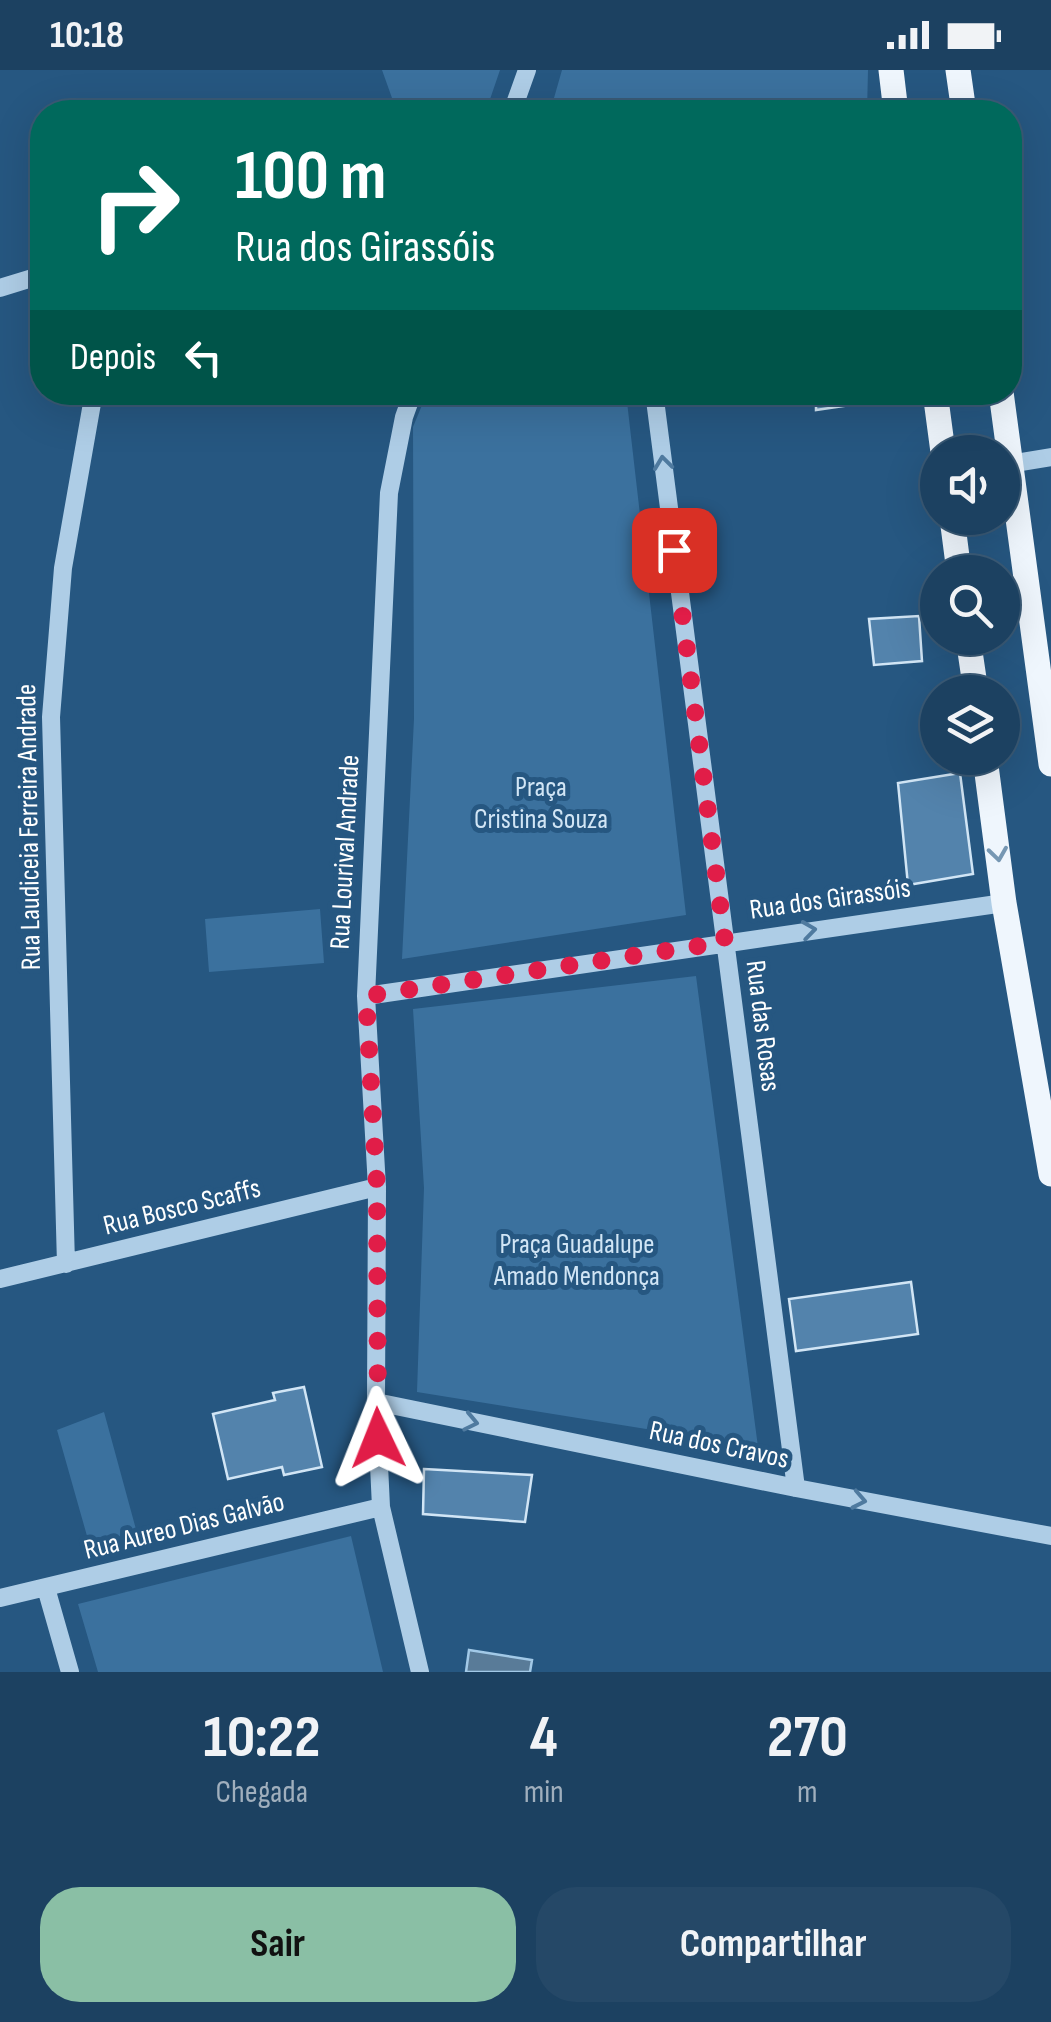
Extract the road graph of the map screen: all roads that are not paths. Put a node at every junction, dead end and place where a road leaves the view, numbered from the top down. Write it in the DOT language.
graph roads {
  1 [pos="527,70"];
  2 [pos="891,70"];
  3 [pos="958,70"];
  4 [pos="516,100"];
  5 [pos="895,100"];
  6 [pos="962,100"];
  7 [pos="30,279"];
  8 [pos="0,288"];
  9 [pos="92,405"];
  10 [pos="408,405"];
  11 [pos="656,405"];
  12 [pos="937,405"];
  13 [pos="1003,405"];
  14 [pos="941,435"];
  15 [pos="1006,435"];
  16 [pos="1051,457"];
  17 [pos="1020,462"];
  18 [pos="1020,535"];
  19 [pos="1050,755"];
  20 [pos="986,775"];
  21 [pos="1004,903"];
  22 [pos="725,942"];
  23 [pos="366,996"];
  24 [pos="1051,1174"];
  25 [pos="377,1187"];
  26 [pos="66,1264"];
  27 [pos="0,1280"];
  28 [pos="376,1402"];
  29 [pos="796,1488"];
  30 [pos="381,1507"];
  31 [pos="1051,1536"];
  32 [pos="46,1588"];
  33 [pos="0,1598"];
  34 [pos="70,1672"];
  35 [pos="420,1672"];
  1 -- 4 [label="street"];
  2 -- 5 [label="main road"];
  3 -- 6 [label="main road"];
  7 -- 8 [label="street"];
  9 -- 26 [label="street, Rua Laudiceia Ferreira Andrade"];
  10 -- 23 [label="street, Rua Lourival Andrade"];
  22 -- 11 [label="street, Rua das Rosas, one-way"];
  12 -- 14 [label="main road"];
  13 -- 15 [label="main road"];
  16 -- 17 [label="street"];
  18 -- 19 [label="main road"];
  20 -- 21 [label="main road, one-way"];
  22 -- 21 [label="street, Rua dos Girassóis, one-way"];
  21 -- 24 [label="main road"];
  22 -- 23 [label="street, Rua dos Girassóis"];
  22 -- 29 [label="street, Rua das Rosas"];
  23 -- 25 [label="street, Rua Lourival Andrade"];
  25 -- 26 [label="street, Rua Bosco Scaffs"];
  25 -- 28 [label="street, Rua Lourival Andrade"];
  26 -- 27 [label="street, Rua Bosco Scaffs"];
  28 -- 29 [label="street, Rua dos Cravos, one-way"];
  28 -- 30 [label="street, Rua Lourival Andrade"];
  29 -- 31 [label="street, Rua dos Cravos, one-way"];
  30 -- 32 [label="street, Rua Aureo Dias Galvão"];
  30 -- 35 [label="street, Rua Lourival Andrade"];
  32 -- 33 [label="street, Rua Aureo Dias Galvão"];
  32 -- 34 [label="street"];
}
